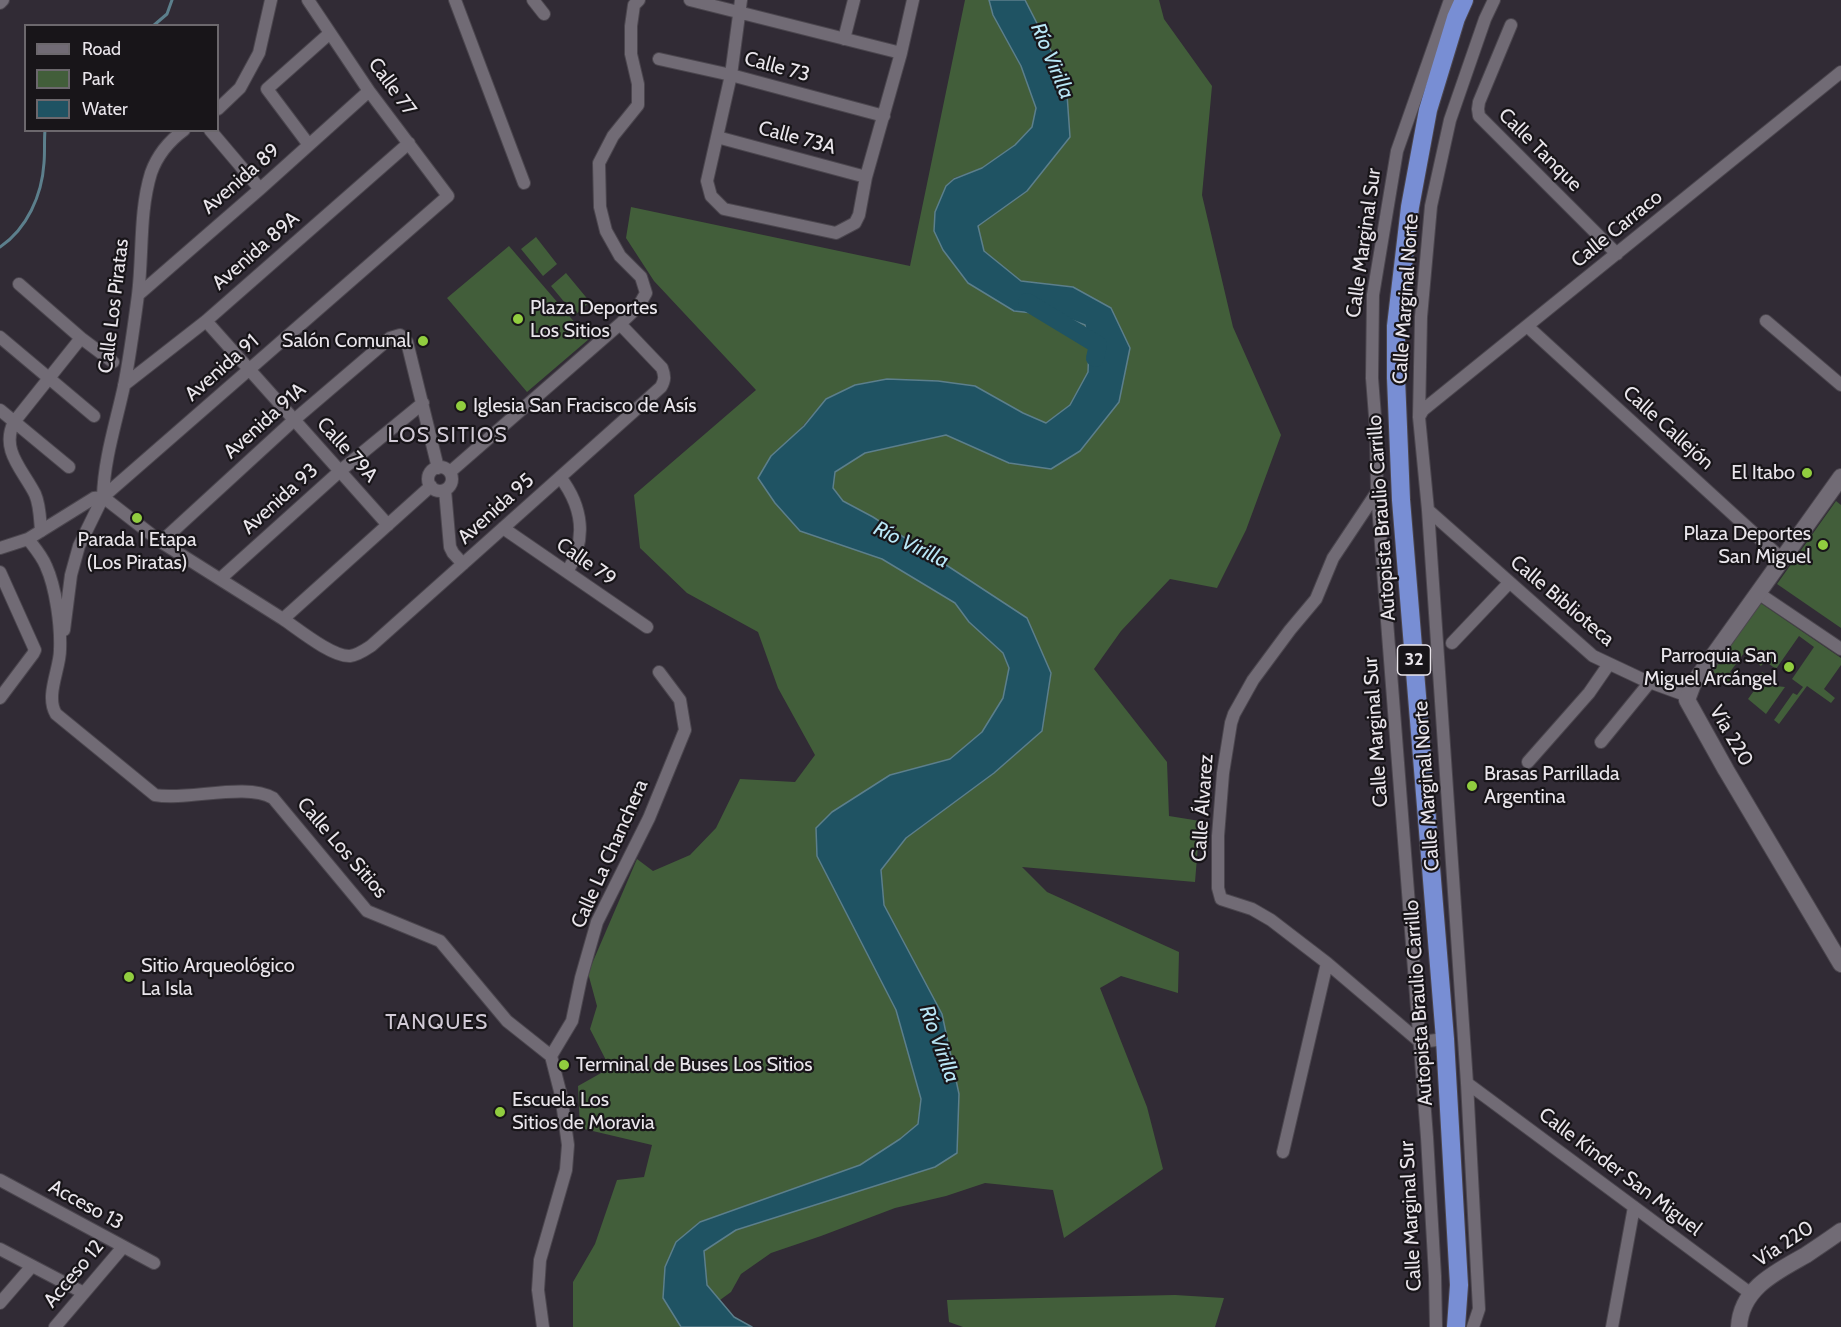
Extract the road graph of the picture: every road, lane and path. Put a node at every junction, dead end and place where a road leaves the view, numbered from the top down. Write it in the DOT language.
graph roads {
  1 [pos="3,0"];
  2 [pos="271,0"];
  3 [pos="308,0"];
  4 [pos="455,0"];
  5 [pos="533,0"];
  6 [pos="639,0"];
  7 [pos="690,0"];
  8 [pos="854,0"];
  9 [pos="913,0"];
  10 [pos="1450,0"];
  11 [pos="1464,0"];
  12 [pos="1494,0"];
  13 [pos="0,3"];
  14 [pos="740,6"];
  15 [pos="544,14"];
  16 [pos="1511,25"];
  17 [pos="330,33"];
  18 [pos="844,39"];
  19 [pos="902,53"];
  20 [pos="659,59"];
  21 [pos="1841,72"];
  22 [pos="731,75"];
  23 [pos="369,91"];
  24 [pos="219,108"];
  25 [pos="884,116"];
  26 [pos="182,132"];
  27 [pos="212,132"];
  28 [pos="717,137"];
  29 [pos="409,143"];
  30 [pos="309,145"];
  31 [pos="866,177"];
  32 [pos="524,183"];
  33 [pos="260,189"];
  34 [pos="448,196"];
  35 [pos="1617,254"];
  36 [pos="19,284"];
  37 [pos="138,295"];
  38 [pos="206,321"];
  39 [pos="1766,321"];
  40 [pos="620,324"];
  41 [pos="1527,326"];
  42 [pos="0,337"];
  43 [pos="81,338"];
  44 [pos="113,362"];
  45 [pos="250,370"];
  46 [pos="47,378"];
  47 [pos="124,385"];
  48 [pos="1841,385"];
  49 [pos="423,402"];
  50 [pos="0,410"];
  51 [pos="94,416"];
  52 [pos="1419,417"];
  53 [pos="294,420"];
  54 [pos="14,422"];
  55 [pos="1376,429"];
  56 [pos="1398,430"];
  57 [pos="69,467"];
  58 [pos="444,470"];
  59 [pos="340,471"];
  60 [pos="560,477"];
  61 [pos="1841,477"];
  62 [pos="431,486"];
  63 [pos="445,490"];
  64 [pos="1377,492"];
  65 [pos="103,497"];
  66 [pos="1428,510"];
  67 [pos="388,525"];
  68 [pos="504,528"];
  69 [pos="41,531"];
  70 [pos="28,539"];
  71 [pos="161,542"];
  72 [pos="0,548"];
  73 [pos="1782,559"];
  74 [pos="463,564"];
  75 [pos="0,572"];
  76 [pos="567,572"];
  77 [pos="220,579"];
  78 [pos="1509,582"];
  79 [pos="1758,593"];
  80 [pos="283,619"];
  81 [pos="647,627"];
  82 [pos="1452,644"];
  83 [pos="1841,649"];
  84 [pos="61,651"];
  85 [pos="1609,664"];
  86 [pos="659,672"];
  87 [pos="1650,682"];
  88 [pos="1688,696"];
  89 [pos="0,698"];
  90 [pos="1601,742"];
  91 [pos="1528,762"];
  92 [pos="1327,963"];
  93 [pos="1841,964"];
  94 [pos="1445,1040"];
  95 [pos="1420,1042"];
  96 [pos="551,1056"];
  97 [pos="1467,1083"];
  98 [pos="1283,1152"];
  99 [pos="0,1180"];
  100 [pos="1634,1207"];
  101 [pos="1841,1231"];
  102 [pos="123,1247"];
  103 [pos="0,1249"];
  104 [pos="154,1263"];
  105 [pos="32,1266"];
  106 [pos="84,1293"];
  107 [pos="1750,1293"];
  108 [pos="0,1303"];
  109 [pos="55,1327"];
  110 [pos="543,1327"];
  111 [pos="1436,1327"];
  112 [pos="1456,1327"];
  113 [pos="1473,1327"];
  114 [pos="1612,1327"];
  115 [pos="1739,1327"];
  1 -- 13 [label="street"];
  2 -- 24 [label="street"];
  3 -- 17 [label="street, Calle 77"];
  4 -- 32 [label="street"];
  5 -- 15 [label="street"];
  6 -- 40 [label="street"];
  7 -- 14 [label="street"];
  8 -- 18 [label="street"];
  9 -- 19 [label="street"];
  10 -- 55 [label="street, Calle Marginal Sur"];
  11 -- 56 [label="highway, Autopista Braulio Carrillo / 32"];
  12 -- 52 [label="street, Calle Marginal Norte"];
  14 -- 18 [label="street"];
  14 -- 22 [label="street"];
  16 -- 35 [label="street, Calle Tanque"];
  17 -- 23 [label="street, Calle 77"];
  17 -- 30 [label="street"];
  18 -- 19 [label="street"];
  19 -- 25 [label="street"];
  20 -- 22 [label="street, Calle 73"];
  21 -- 35 [label="street, Calle Carraco"];
  22 -- 25 [label="street, Calle 73"];
  22 -- 28 [label="street"];
  23 -- 29 [label="street, Calle 77"];
  23 -- 30 [label="street, Avenida 89"];
  25 -- 31 [label="street"];
  26 -- 37 [label="street, Calle Los Piratas"];
  27 -- 33 [label="street"];
  28 -- 31 [label="street, Calle 73A"];
  28 -- 31 [label="street"];
  29 -- 34 [label="street, Calle 77"];
  29 -- 38 [label="street, Avenida 89A"];
  30 -- 33 [label="street, Avenida 89"];
  33 -- 37 [label="street, Avenida 89"];
  34 -- 45 [label="street, Avenida 91"];
  35 -- 41 [label="street, Calle Carraco"];
  36 -- 43 [label="street"];
  37 -- 47 [label="street, Calle Los Piratas"];
  38 -- 45 [label="street, Calle 79A"];
  38 -- 47 [label="street, Avenida 89A"];
  39 -- 48 [label="street"];
  40 -- 58 [label="street"];
  40 -- 60 [label="street, Avenida 95"];
  41 -- 52 [label="street, Calle Carraco"];
  41 -- 73 [label="street, Calle Callejón"];
  42 -- 46 [label="street"];
  43 -- 44 [label="street"];
  43 -- 46 [label="street"];
  45 -- 53 [label="street, Calle 79A"];
  45 -- 65 [label="street, Avenida 91"];
  46 -- 51 [label="street"];
  46 -- 54 [label="street"];
  47 -- 65 [label="street, Calle Los Piratas"];
  49 -- 53 [label="street, Avenida 91A"];
  49 -- 58 [label="street"];
  49 -- 59 [label="street, Avenida 93"];
  50 -- 54 [label="street"];
  52 -- 66 [label="street, Calle Marginal Norte"];
  53 -- 59 [label="street, Calle 79A"];
  53 -- 71 [label="street, Avenida 91A"];
  54 -- 57 [label="street"];
  54 -- 69 [label="street"];
  55 -- 56 [label="street"];
  55 -- 64 [label="street, Calle Marginal Sur"];
  56 -- 94 [label="highway, Autopista Braulio Carrillo / 32"];
  58 -- 62 [label="street"];
  58 -- 63 [label="street"];
  59 -- 67 [label="street, Calle 79A"];
  59 -- 77 [label="street, Avenida 93"];
  60 -- 68 [label="street, Avenida 95"];
  60 -- 76 [label="street"];
  61 -- 73 [label="main road, Vía 220"];
  62 -- 63 [label="street"];
  62 -- 67 [label="street"];
  63 -- 74 [label="street"];
  64 -- 92 [label="street, Calle Álvarez"];
  64 -- 95 [label="street, Calle Marginal Sur"];
  65 -- 69 [label="street"];
  65 -- 71 [label="street"];
  65 -- 84 [label="street"];
  66 -- 78 [label="street, Calle Biblioteca"];
  66 -- 97 [label="street, Calle Marginal Norte"];
  67 -- 80 [label="street"];
  68 -- 74 [label="street, Avenida 95"];
  68 -- 76 [label="street, Calle 79"];
  69 -- 70 [label="street"];
  70 -- 72 [label="street"];
  70 -- 84 [label="street, Calle Los Sitios"];
  71 -- 77 [label="street"];
  73 -- 79 [label="main road, Vía 220"];
  74 -- 80 [label="street, Avenida 95"];
  75 -- 89 [label="street"];
  76 -- 81 [label="street, Calle 79"];
  77 -- 80 [label="street"];
  78 -- 82 [label="street"];
  78 -- 85 [label="street, Calle Biblioteca"];
  79 -- 83 [label="street"];
  79 -- 88 [label="main road, Vía 220"];
  84 -- 96 [label="street, Calle Los Sitios"];
  85 -- 87 [label="street, Calle Biblioteca"];
  85 -- 91 [label="street"];
  86 -- 96 [label="street, Calle La Chanchera"];
  87 -- 88 [label="street, Calle Biblioteca"];
  87 -- 90 [label="street"];
  88 -- 93 [label="main road, Vía 220"];
  92 -- 95 [label="street, Calle Álvarez"];
  92 -- 98 [label="street"];
  94 -- 95 [label="street"];
  94 -- 112 [label="highway, Autopista Braulio Carrillo / 32"];
  95 -- 111 [label="street, Calle Marginal Sur"];
  96 -- 110 [label="street"];
  97 -- 100 [label="street, Calle Kinder San Miguel"];
  97 -- 113 [label="street, Calle Marginal Norte"];
  99 -- 102 [label="street, Acceso 13"];
  100 -- 107 [label="street, Calle Kinder San Miguel"];
  100 -- 114 [label="street"];
  101 -- 107 [label="main road, Vía 220"];
  102 -- 104 [label="street, Acceso 13"];
  102 -- 106 [label="street, Acceso 12"];
  103 -- 105 [label="street"];
  105 -- 106 [label="street"];
  105 -- 108 [label="street"];
  106 -- 109 [label="street, Acceso 12"];
  107 -- 115 [label="main road, Vía 220"];
}
